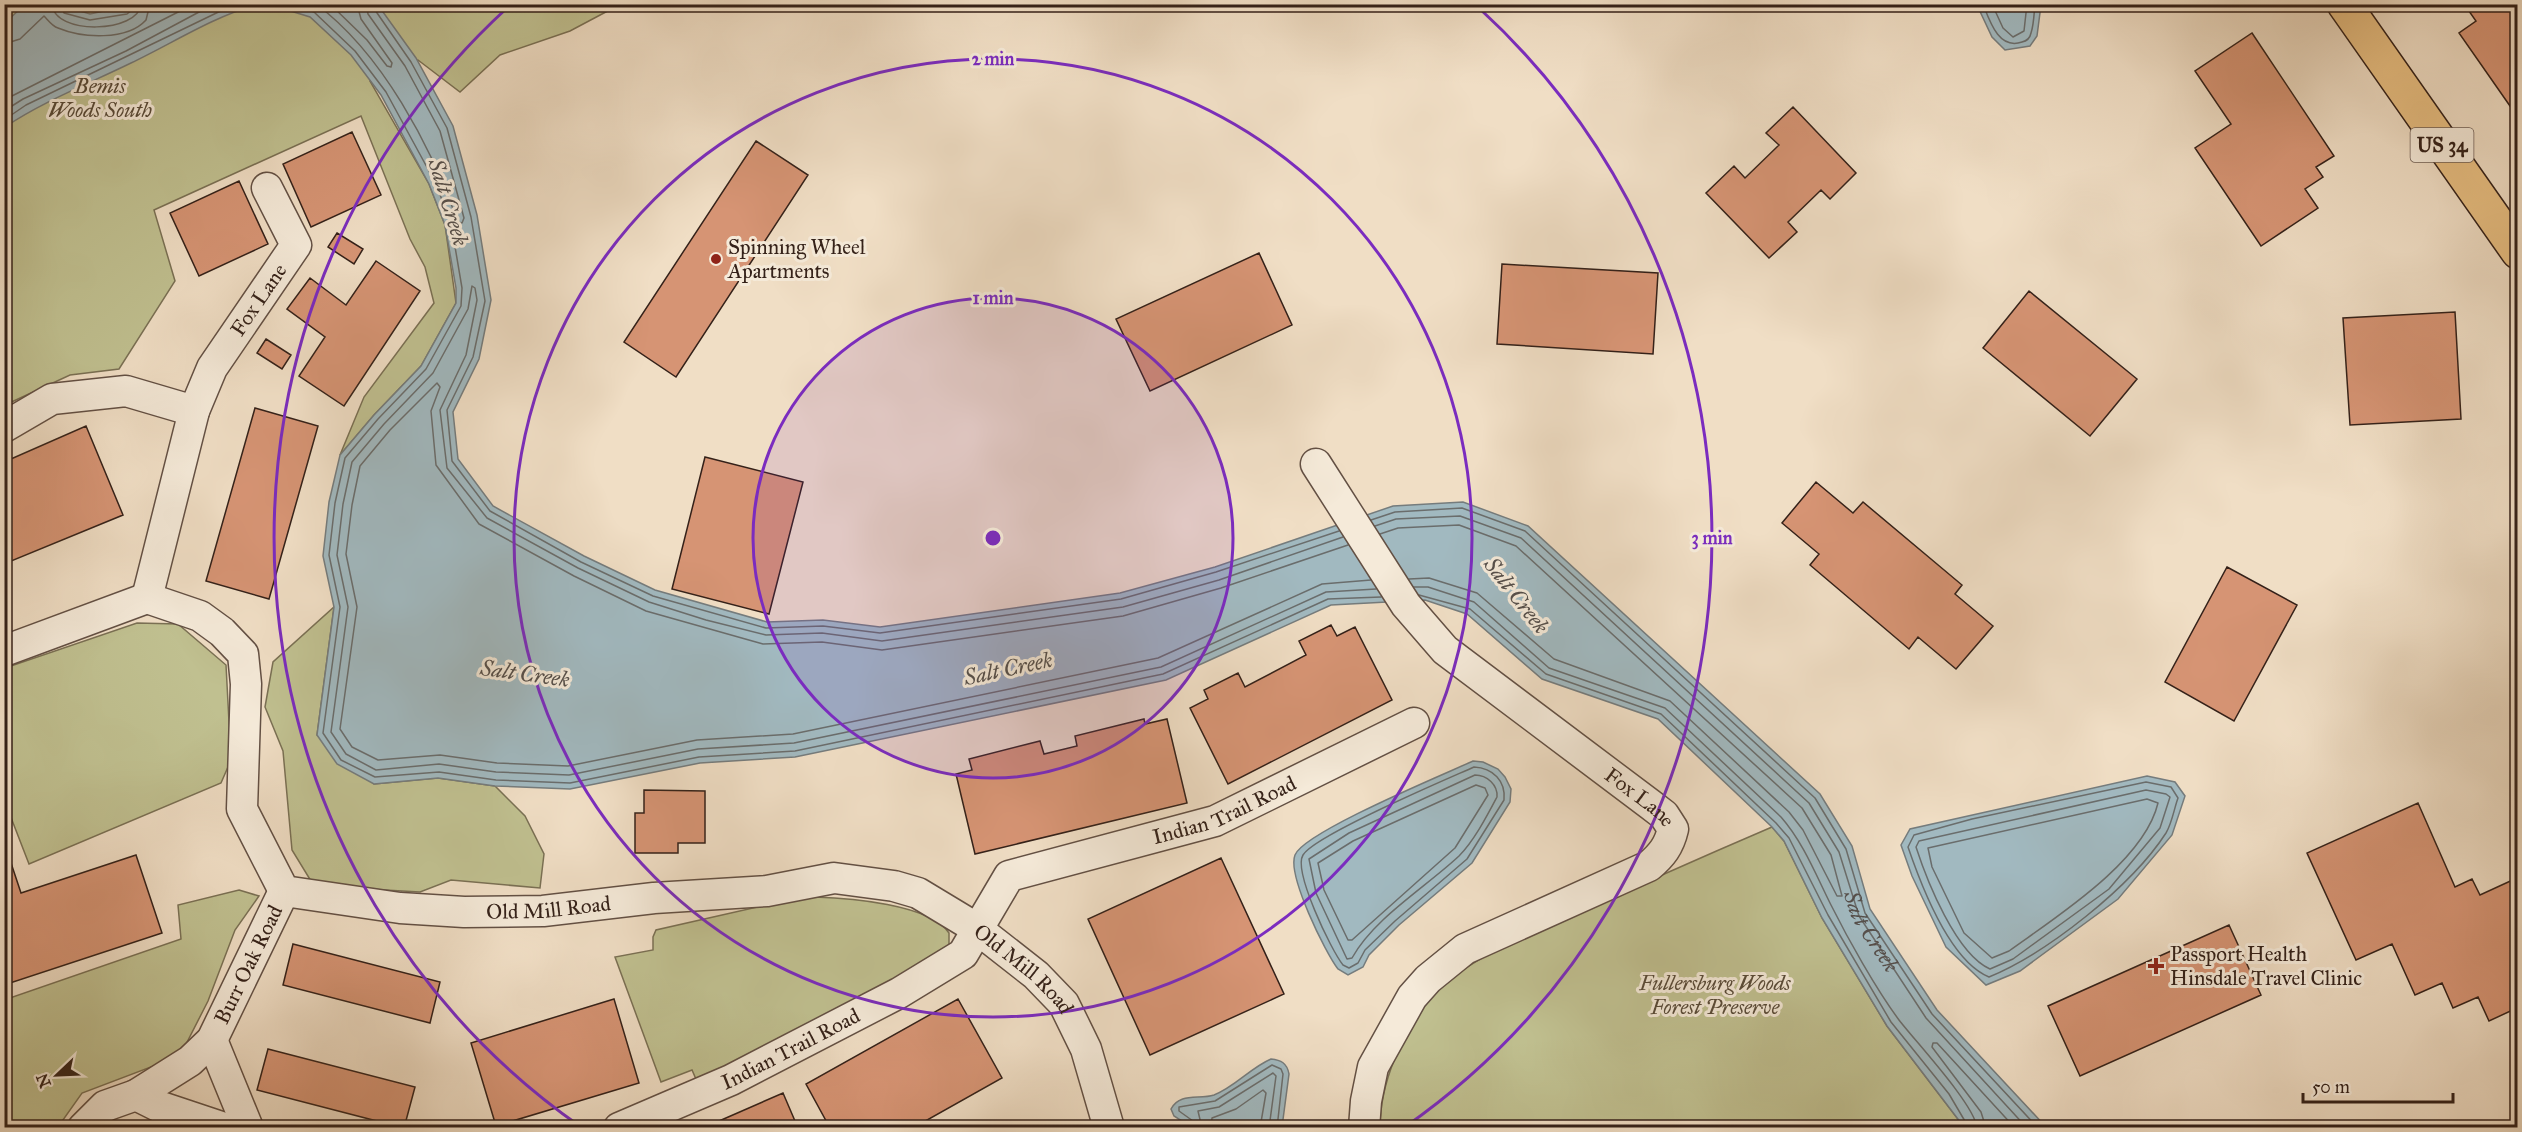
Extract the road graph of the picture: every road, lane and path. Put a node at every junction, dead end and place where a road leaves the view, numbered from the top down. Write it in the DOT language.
graph roads {
  1 [pos="2344,4"];
  2 [pos="267,189"];
  3 [pos="2517,252"];
  4 [pos="194,411"];
  5 [pos="4,427"];
  6 [pos="1316,464"];
  7 [pos="147,598"];
  8 [pos="4,651"];
  9 [pos="1414,723"];
  10 [pos="284,891"];
  11 [pos="976,928"];
  12 [pos="212,1040"];
  13 [pos="136,1095"];
  14 [pos="84,1128"];
  15 [pos="224,1128"];
  16 [pos="248,1128"];
  17 [pos="619,1128"];
  18 [pos="1109,1128"];
  19 [pos="1364,1128"];
  1 -- 3 [label="main road, US 34"];
  2 -- 4 [label="street, Fox Lane"];
  4 -- 5 [label="street"];
  4 -- 7 [label="street"];
  6 -- 19 [label="street, Fox Lane"];
  7 -- 8 [label="street"];
  7 -- 10 [label="street"];
  9 -- 11 [label="street, Indian Trail Road"];
  10 -- 11 [label="street, Old Mill Road"];
  10 -- 12 [label="street, Burr Oak Road"];
  11 -- 17 [label="street, Indian Trail Road"];
  11 -- 18 [label="street, Old Mill Road"];
  12 -- 13 [label="street, Burr Oak Road"];
  12 -- 16 [label="street, Burr Oak Road"];
  13 -- 14 [label="street, Burr Oak Road"];
  13 -- 15 [label="street"];
}
